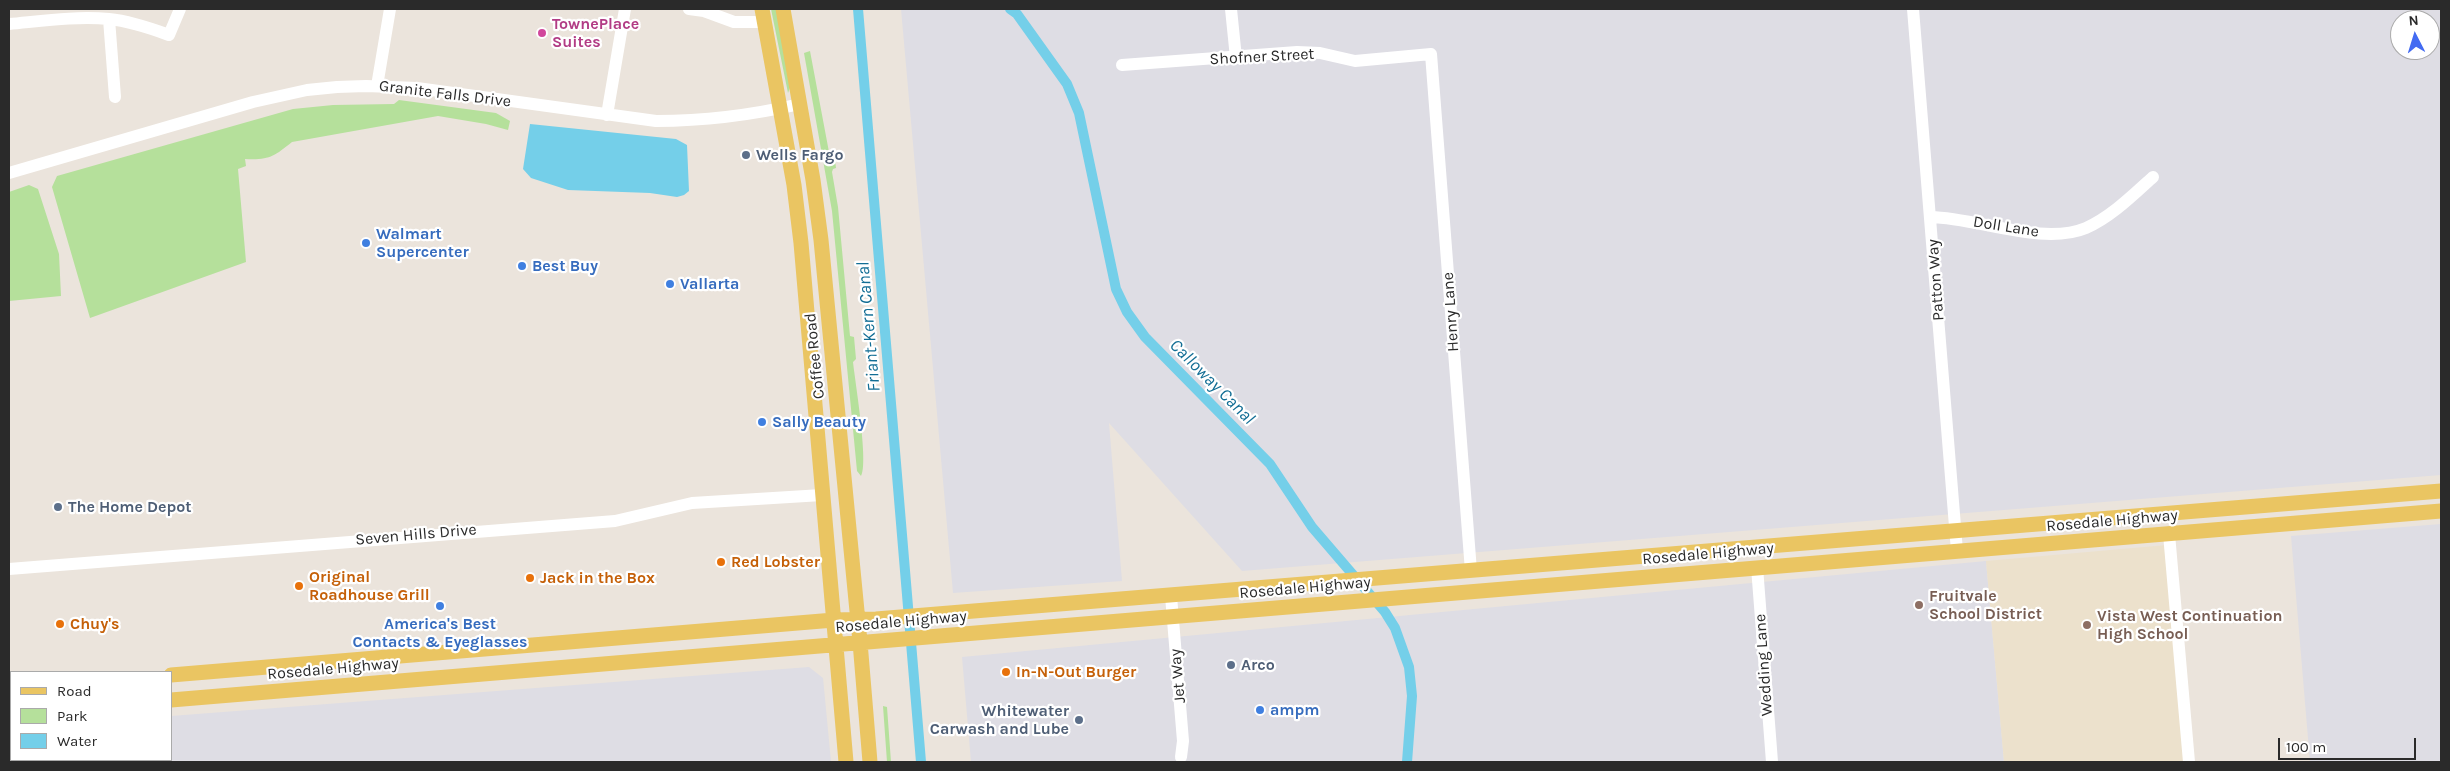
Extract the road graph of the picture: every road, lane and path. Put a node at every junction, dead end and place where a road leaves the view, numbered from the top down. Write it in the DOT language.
graph roads {
  1 [pos="180,9"];
  2 [pos="390,9"];
  3 [pos="625,9"];
  4 [pos="689,9"];
  5 [pos="783,9"];
  6 [pos="1231,9"];
  7 [pos="1913,9"];
  8 [pos="763,15"];
  9 [pos="109,19"];
  10 [pos="9,24"];
  11 [pos="1431,54"];
  12 [pos="1236,58"];
  13 [pos="1122,65"];
  14 [pos="378,86"];
  15 [pos="115,97"];
  16 [pos="800,104"];
  17 [pos="779,109"];
  18 [pos="607,116"];
  19 [pos="9,173"];
  20 [pos="2153,177"];
  21 [pos="1931,218"];
  22 [pos="2441,491"];
  23 [pos="822,495"];
  24 [pos="2441,500"];
  25 [pos="2290,503"];
  26 [pos="2441,511"];
  27 [pos="2178,512"];
  28 [pos="2377,516"];
  29 [pos="1955,532"];
  30 [pos="2169,534"];
  31 [pos="2066,542"];
  32 [pos="1957,551"];
  33 [pos="1589,561"];
  34 [pos="1757,567"];
  35 [pos="9,569"];
  36 [pos="1471,571"];
  37 [pos="1392,587"];
  38 [pos="1473,592"];
  39 [pos="1171,596"];
  40 [pos="1172,617"];
  41 [pos="858,619"];
  42 [pos="834,620"];
  43 [pos="860,642"];
  44 [pos="836,645"];
  45 [pos="172,675"];
  46 [pos="172,700"];
  47 [pos="1181,757"];
  48 [pos="846,762"];
  49 [pos="870,762"];
  50 [pos="1772,762"];
  51 [pos="2189,762"];
  1 -- 9 [label="street"];
  2 -- 14 [label="street"];
  3 -- 18 [label="street"];
  4 -- 8 [label="street"];
  5 -- 16 [label="main road, Coffee Road"];
  6 -- 12 [label="street"];
  7 -- 21 [label="street, Patton Way"];
  8 -- 17 [label="main road, Coffee Road"];
  9 -- 10 [label="street"];
  9 -- 15 [label="street"];
  11 -- 12 [label="street, Shofner Street"];
  11 -- 36 [label="street, Henry Lane"];
  12 -- 13 [label="street, Shofner Street"];
  14 -- 18 [label="street, Granite Falls Drive"];
  14 -- 19 [label="street, Granite Falls Drive"];
  16 -- 17 [label="street, Granite Falls Drive"];
  16 -- 41 [label="main road, Coffee Road"];
  17 -- 18 [label="street, Granite Falls Drive"];
  17 -- 23 [label="main road, Coffee Road"];
  20 -- 21 [label="street, Doll Lane"];
  21 -- 29 [label="street, Patton Way"];
  22 -- 25 [label="main road, Rosedale Highway"];
  23 -- 35 [label="street, Seven Hills Drive"];
  23 -- 42 [label="main road, Coffee Road"];
  24 -- 28 [label="main road"];
  25 -- 27 [label="main road, Rosedale Highway"];
  25 -- 30 [label="main road"];
  26 -- 28 [label="main road, Rosedale Highway"];
  27 -- 29 [label="main road, Rosedale Highway"];
  27 -- 31 [label="main road"];
  28 -- 30 [label="main road, Rosedale Highway"];
  29 -- 32 [label="street, Patton Way"];
  29 -- 33 [label="main road, Rosedale Highway"];
  30 -- 31 [label="main road, Rosedale Highway"];
  30 -- 51 [label="street"];
  31 -- 32 [label="main road, Rosedale Highway"];
  32 -- 34 [label="main road, Rosedale Highway"];
  33 -- 36 [label="main road, Rosedale Highway"];
  33 -- 38 [label="main road"];
  34 -- 38 [label="main road, Rosedale Highway"];
  34 -- 50 [label="street, Wedding Lane"];
  36 -- 37 [label="main road, Rosedale Highway"];
  37 -- 38 [label="main road, Rosedale Highway"];
  37 -- 39 [label="main road, Rosedale Highway"];
  37 -- 40 [label="main road, Rosedale Highway"];
  39 -- 40 [label="street, Jet Way"];
  39 -- 41 [label="main road, Rosedale Highway"];
  40 -- 43 [label="main road, Rosedale Highway"];
  40 -- 47 [label="street, Jet Way"];
  41 -- 42 [label="main road, Rosedale Highway"];
  41 -- 43 [label="main road, Coffee Road"];
  42 -- 44 [label="main road, Coffee Road"];
  42 -- 45 [label="main road, Rosedale Highway"];
  43 -- 44 [label="main road, Rosedale Highway"];
  43 -- 49 [label="main road, Coffee Road"];
  44 -- 46 [label="main road, Rosedale Highway"];
  44 -- 48 [label="main road, Coffee Road"];
}
